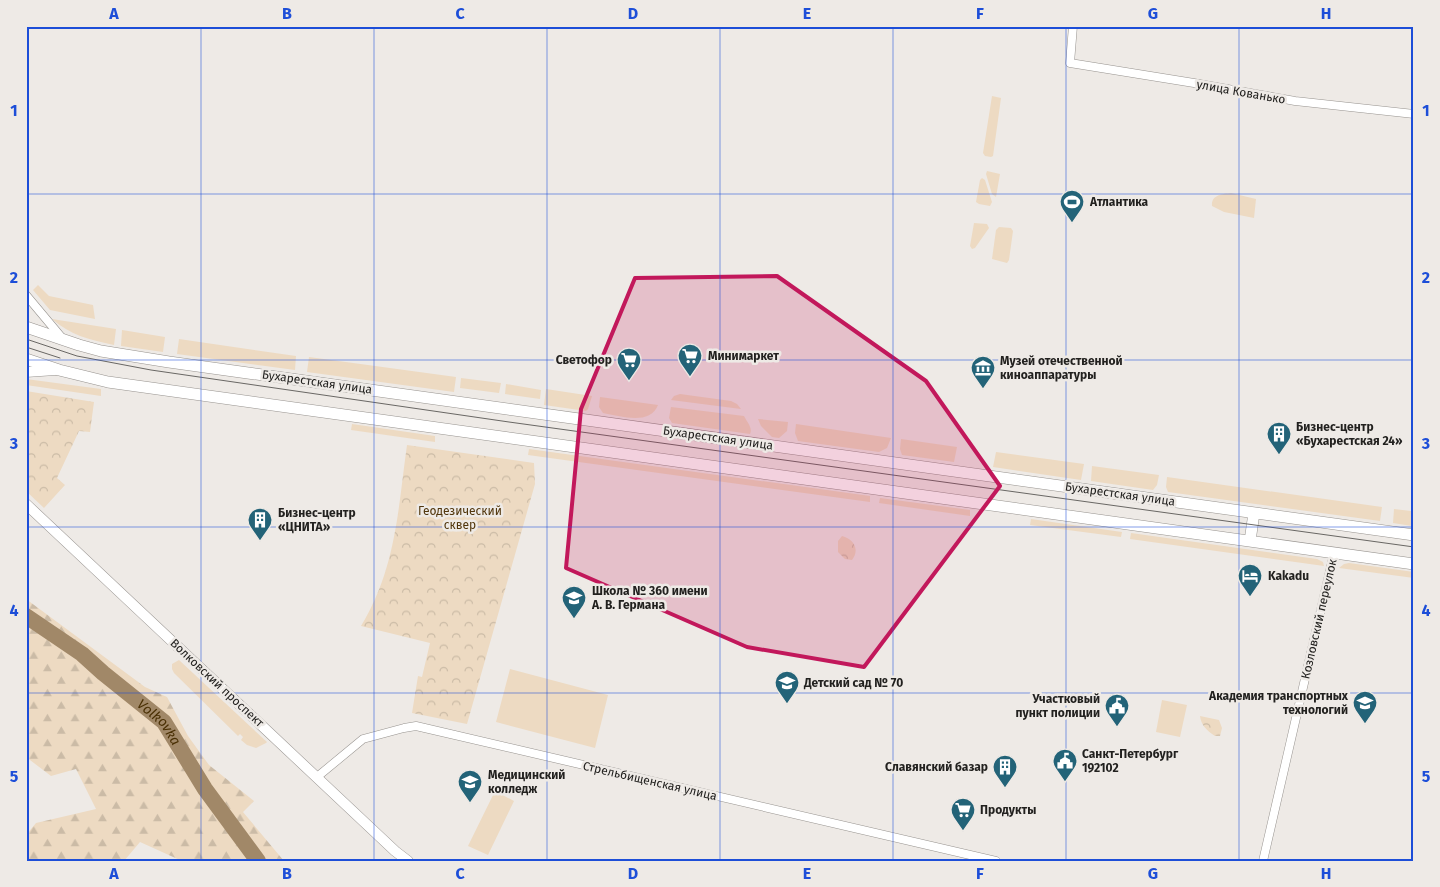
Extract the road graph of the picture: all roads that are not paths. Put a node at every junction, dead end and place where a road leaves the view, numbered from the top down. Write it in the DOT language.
graph roads {
  1 [pos="1073,26"];
  2 [pos="1414,114"];
  3 [pos="26,295"];
  4 [pos="26,327"];
  5 [pos="63,340"];
  6 [pos="26,359"];
  7 [pos="59,370"];
  8 [pos="26,372"];
  9 [pos="26,504"];
  10 [pos="1254,513"];
  11 [pos="1414,535"];
  12 [pos="1250,541"];
  13 [pos="1334,553"];
  14 [pos="1414,564"];
  15 [pos="317,777"];
  16 [pos="408,861"];
  17 [pos="996,861"];
  18 [pos="1263,861"];
  1 -- 2 [label="street, улица Кованько"];
  3 -- 5 [label="street"];
  4 -- 5 [label="main road, Бухарестская улица"];
  5 -- 10 [label="main road, Бухарестская улица"];
  6 -- 7 [label="main road"];
  7 -- 8 [label="street"];
  7 -- 12 [label="main road"];
  9 -- 15 [label="street, Волковский проспект"];
  10 -- 11 [label="main road, Бухарестская улица"];
  10 -- 12 [label="main road"];
  12 -- 13 [label="main road"];
  13 -- 14 [label="main road"];
  13 -- 18 [label="street, Козловский переулок"];
  15 -- 16 [label="street, Волковский проспект"];
  15 -- 17 [label="street, Стрельбищенская улица"];
}
